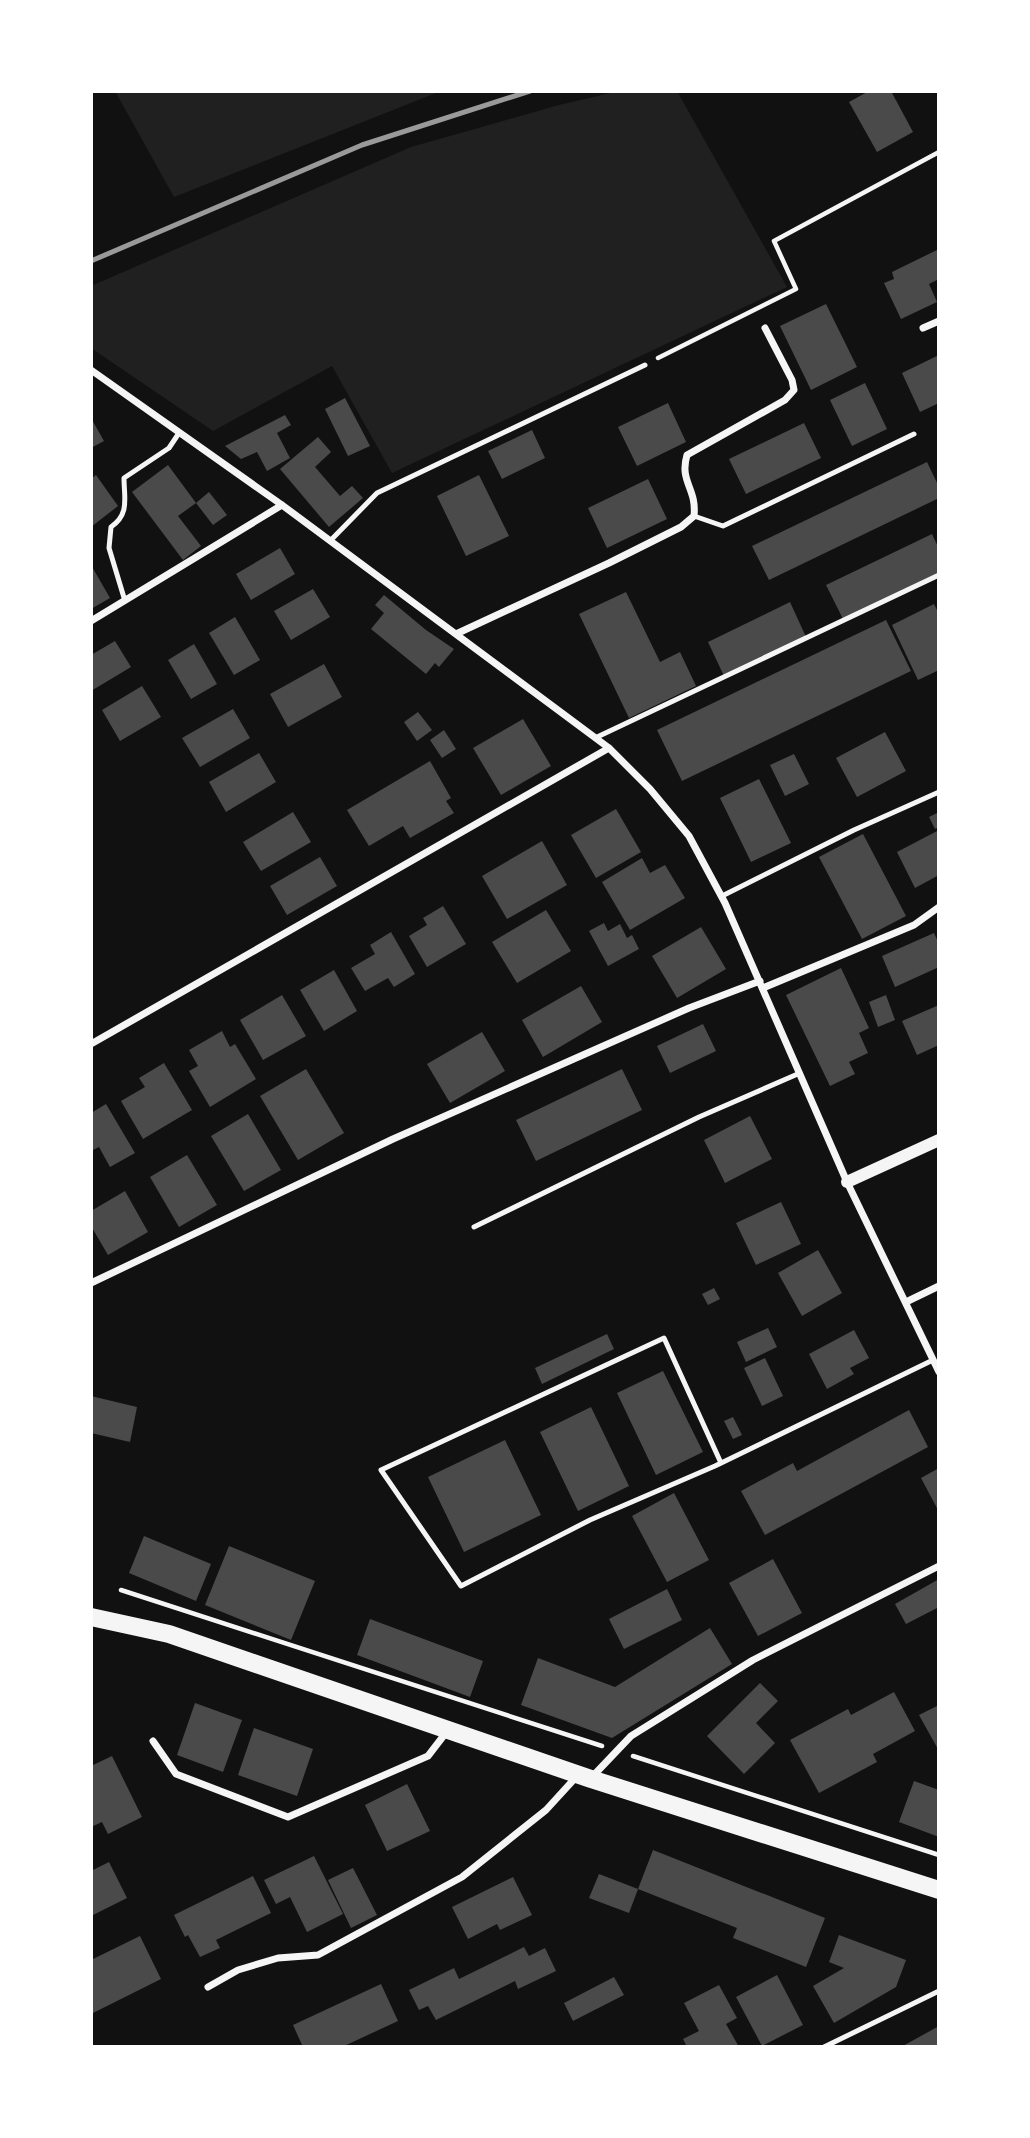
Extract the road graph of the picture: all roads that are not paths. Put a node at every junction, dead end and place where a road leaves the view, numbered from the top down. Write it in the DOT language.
graph roads {
  1 [pos="939,321"];
  2 [pos="765,328"];
  3 [pos="923,328"];
  4 [pos="645,365"];
  5 [pos="91,370"];
  6 [pos="179,433"];
  7 [pos="914,434"];
  8 [pos="282,505"];
  9 [pos="694,516"];
  10 [pos="330,541"];
  11 [pos="939,575"];
  12 [pos="125,601"];
  13 [pos="91,621"];
  14 [pos="456,634"];
  15 [pos="595,737"];
  16 [pos="609,748"];
  17 [pos="939,792"];
  18 [pos="722,897"];
  19 [pos="939,907"];
  20 [pos="761,985"];
  21 [pos="91,1044"];
  22 [pos="800,1073"];
  23 [pos="939,1140"];
  24 [pos="848,1182"];
  25 [pos="474,1227"];
  26 [pos="91,1283"];
  27 [pos="939,1286"];
  28 [pos="906,1302"];
  29 [pos="933,1360"];
  30 [pos="939,1371"];
  31 [pos="721,1462"];
  32 [pos="939,1566"];
  33 [pos="91,1617"];
  34 [pos="449,1730"];
  35 [pos="153,1741"];
  36 [pos="585,1776"];
  37 [pos="939,1890"];
  38 [pos="208,1987"];
  39 [pos="939,1991"];
  40 [pos="824,2047"];
  1 -- 3 [label="street"];
  2 -- 9 [label="street"];
  4 -- 10 [label="lane"];
  5 -- 6 [label="street"];
  6 -- 8 [label="street"];
  6 -- 12 [label="lane"];
  7 -- 9 [label="lane"];
  8 -- 10 [label="street"];
  8 -- 12 [label="street"];
  9 -- 14 [label="street"];
  10 -- 14 [label="street"];
  11 -- 15 [label="lane"];
  12 -- 13 [label="street"];
  14 -- 15 [label="street"];
  15 -- 16 [label="street"];
  16 -- 18 [label="street"];
  16 -- 21 [label="street"];
  17 -- 18 [label="lane"];
  18 -- 20 [label="street"];
  19 -- 20 [label="street"];
  20 -- 22 [label="street"];
  20 -- 26 [label="street"];
  22 -- 24 [label="street"];
  22 -- 25 [label="lane"];
  23 -- 24 [label="street"];
  24 -- 28 [label="street"];
  27 -- 28 [label="street"];
  28 -- 29 [label="street"];
  29 -- 30 [label="street"];
  29 -- 31 [label="lane"];
  31 -- 31 [label="lane"];
  32 -- 36 [label="street"];
  33 -- 34 [label="main road"];
  34 -- 35 [label="street"];
  34 -- 36 [label="main road"];
  36 -- 37 [label="main road"];
  36 -- 38 [label="street"];
  39 -- 40 [label="lane"];
}
